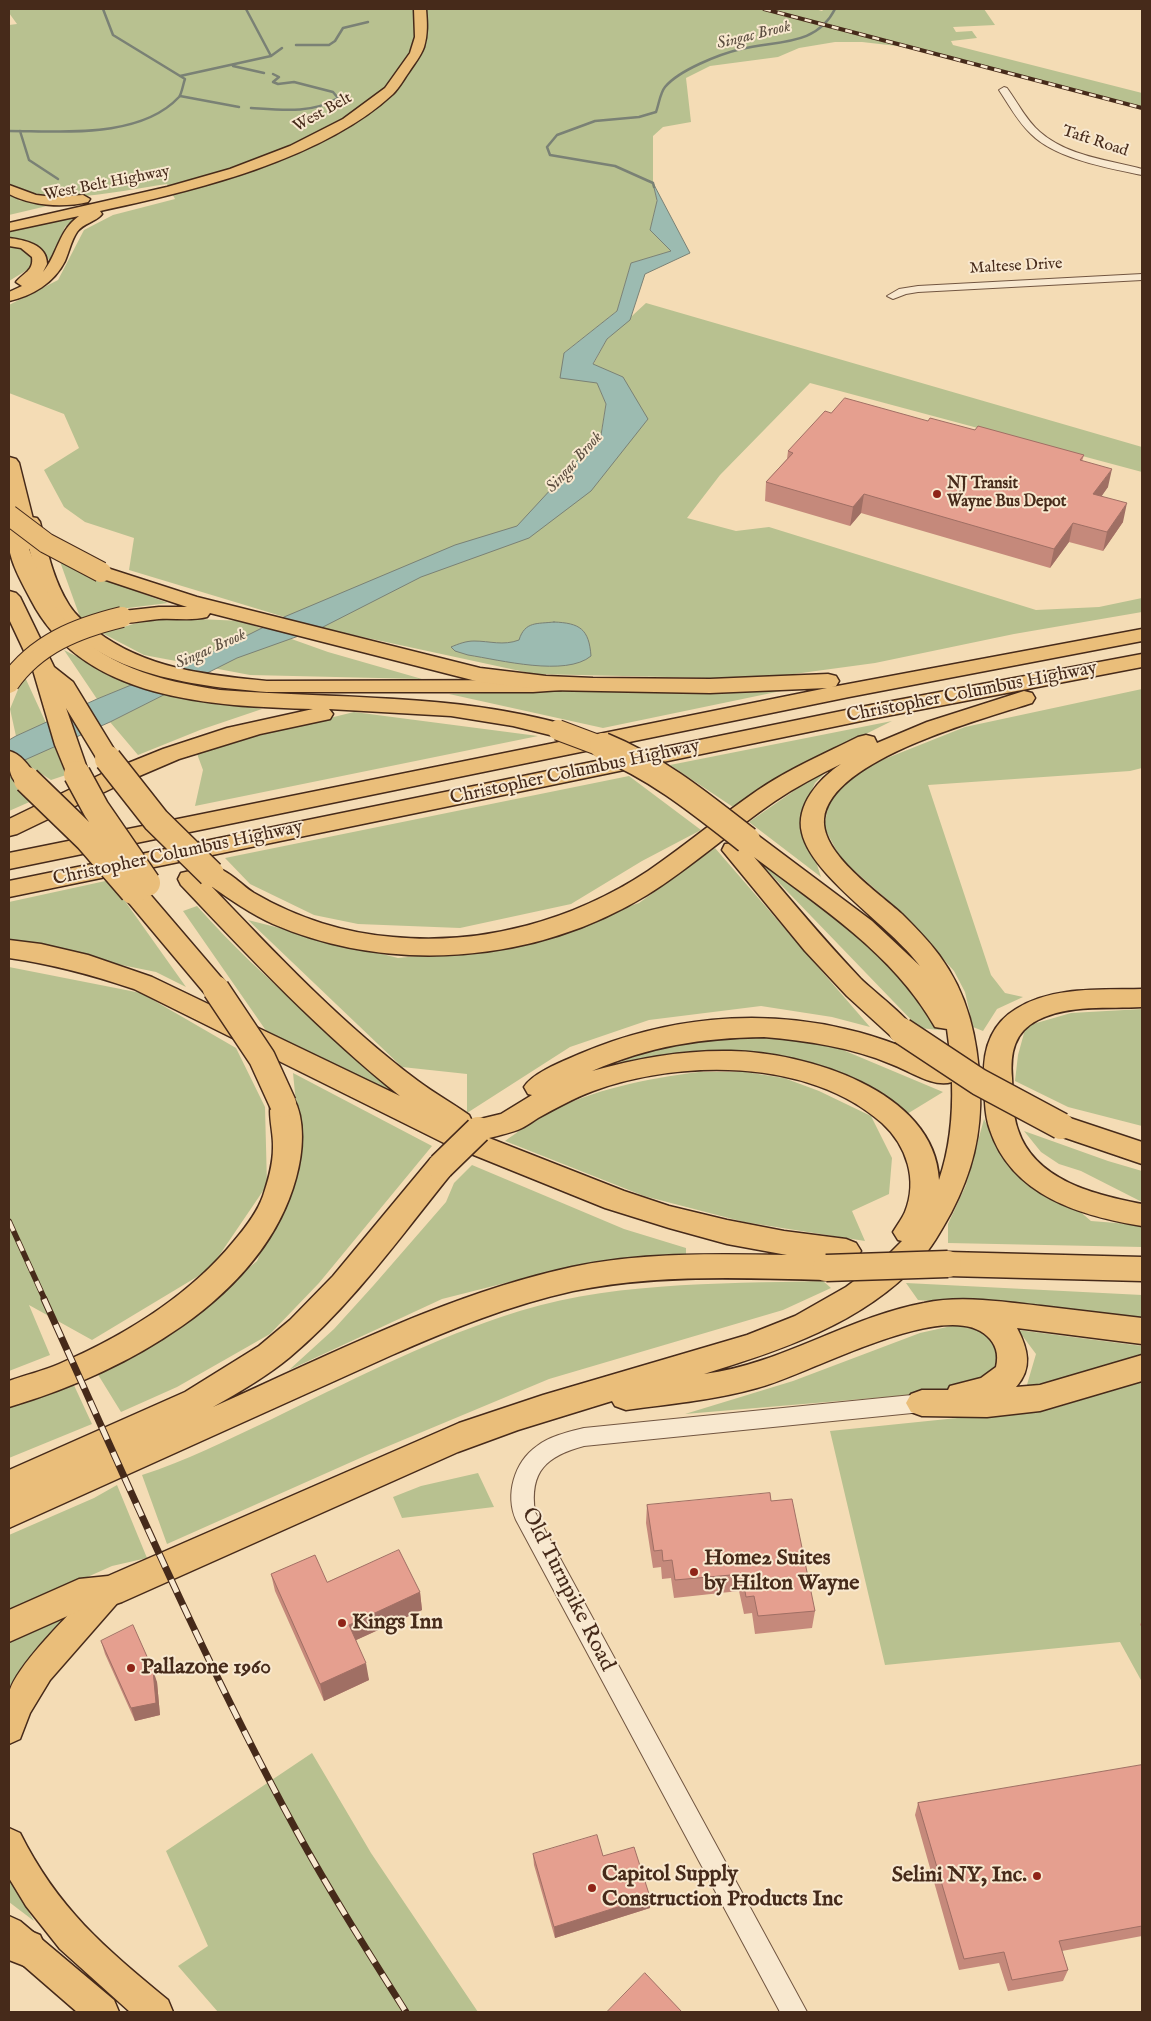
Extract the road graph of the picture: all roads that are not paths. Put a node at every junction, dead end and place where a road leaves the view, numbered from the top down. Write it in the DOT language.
graph roads {
  1 [pos="420,9"];
  2 [pos="1004,90"];
  3 [pos="1142,172"];
  4 [pos="9,189"];
  5 [pos="176,189"];
  6 [pos="9,221"];
  7 [pos="9,227"];
  8 [pos="9,242"];
  9 [pos="1142,277"];
  10 [pos="9,288"];
  11 [pos="893,296"];
  12 [pos="9,297"];
  13 [pos="9,455"];
  14 [pos="9,463"];
  15 [pos="9,515"];
  16 [pos="9,523"];
  17 [pos="101,572"];
  18 [pos="9,597"];
  19 [pos="40,598"];
  20 [pos="245,616"];
  21 [pos="1142,635"];
  22 [pos="1142,660"];
  23 [pos="1142,673"];
  24 [pos="151,674"];
  25 [pos="931,675"];
  26 [pos="9,683"];
  27 [pos="593,685"];
  28 [pos="178,690"];
  29 [pos="1024,698"];
  30 [pos="370,705"];
  31 [pos="65,706"];
  32 [pos="66,745"];
  33 [pos="17,768"];
  34 [pos="77,774"];
  35 [pos="9,828"];
  36 [pos="740,845"];
  37 [pos="9,861"];
  38 [pos="200,876"];
  39 [pos="9,889"];
  40 [pos="142,889"];
  41 [pos="9,949"];
  42 [pos="1142,998"];
  43 [pos="955,1078"];
  44 [pos="496,1121"];
  45 [pos="1061,1126"];
  46 [pos="1142,1153"];
  47 [pos="516,1159"];
  48 [pos="1142,1215"];
  49 [pos="836,1260"];
  50 [pos="1142,1269"];
  51 [pos="850,1301"];
  52 [pos="956,1312"];
  53 [pos="1142,1332"];
  54 [pos="1142,1368"];
  55 [pos="9,1394"];
  56 [pos="590,1394"];
  57 [pos="922,1403"];
  58 [pos="9,1485"];
  59 [pos="9,1513"];
  60 [pos="110,1590"];
  61 [pos="9,1626"];
  62 [pos="9,1729"];
  63 [pos="9,1844"];
  64 [pos="15,1941"];
  65 [pos="102,2012"];
  66 [pos="156,2012"];
  67 [pos="794,2012"];
  1 -- 5 [label="main road, West Belt"];
  2 -- 3 [label="street, Taft Road"];
  4 -- 5 [label="main road"];
  5 -- 6 [label="main road, West Belt Highway"];
  5 -- 7 [label="main road, West Belt Highway"];
  5 -- 12 [label="main road"];
  8 -- 10 [label="main road"];
  9 -- 11 [label="street, Maltese Drive"];
  13 -- 24 [label="main road"];
  14 -- 19 [label="highway"];
  15 -- 17 [label="highway, bridge"];
  16 -- 19 [label="highway"];
  17 -- 20 [label="highway"];
  18 -- 31 [label="highway"];
  19 -- 24 [label="highway"];
  20 -- 26 [label="highway, bridge"];
  20 -- 27 [label="highway"];
  21 -- 25 [label="highway, Christopher Columbus Highway"];
  22 -- 39 [label="highway, Christopher Columbus Highway"];
  23 -- 29 [label="highway"];
  24 -- 27 [label="main road"];
  24 -- 28 [label="highway"];
  25 -- 27 [label="highway"];
  25 -- 37 [label="highway, Christopher Columbus Highway"];
  28 -- 30 [label="highway"];
  29 -- 38 [label="highway"];
  29 -- 43 [label="highway"];
  30 -- 35 [label="highway"];
  30 -- 36 [label="highway, bridge"];
  31 -- 32 [label="highway"];
  31 -- 38 [label="highway, bridge"];
  32 -- 34 [label="highway"];
  33 -- 40 [label="highway, bridge"];
  34 -- 40 [label="highway, bridge"];
  36 -- 43 [label="highway"];
  36 -- 45 [label="highway, bridge"];
  38 -- 47 [label="highway"];
  40 -- 55 [label="highway, bridge"];
  41 -- 47 [label="highway"];
  42 -- 48 [label="highway"];
  43 -- 44 [label="highway"];
  43 -- 45 [label="highway, bridge"];
  43 -- 51 [label="highway"];
  44 -- 51 [label="highway"];
  44 -- 58 [label="highway, bridge"];
  45 -- 46 [label="highway"];
  47 -- 49 [label="highway"];
  49 -- 50 [label="highway, bridge"];
  49 -- 59 [label="highway"];
  51 -- 56 [label="highway"];
  52 -- 53 [label="highway"];
  52 -- 56 [label="highway"];
  52 -- 57 [label="highway"];
  54 -- 57 [label="highway"];
  56 -- 60 [label="highway"];
  57 -- 67 [label="street, Old Turnpike Road"];
  60 -- 61 [label="highway"];
  60 -- 62 [label="main road"];
  63 -- 66 [label="main road"];
  64 -- 65 [label="main road"];
}
